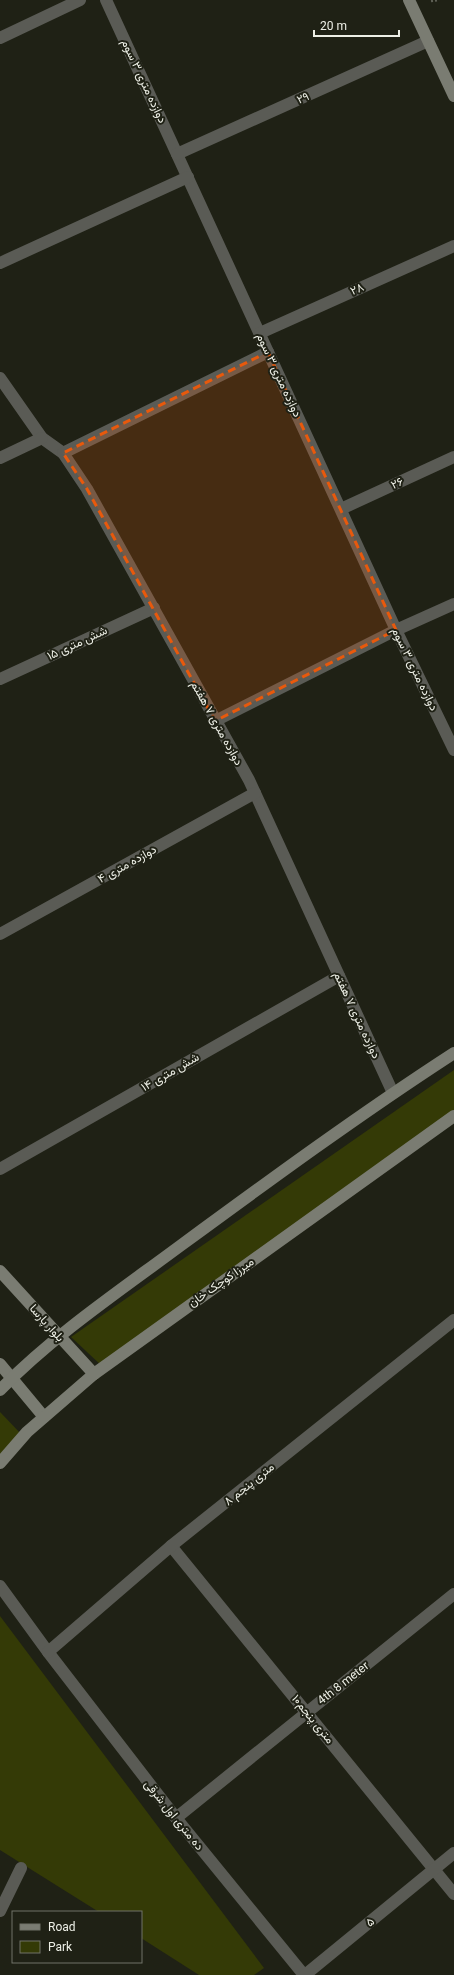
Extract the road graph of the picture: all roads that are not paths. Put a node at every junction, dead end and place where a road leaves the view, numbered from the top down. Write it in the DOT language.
graph roads {
  1 [pos="80,0"];
  2 [pos="106,0"];
  3 [pos="409,0"];
  4 [pos="0,38"];
  5 [pos="428,41"];
  6 [pos="454,96"];
  7 [pos="177,154"];
  8 [pos="188,177"];
  9 [pos="454,246"];
  10 [pos="0,263"];
  11 [pos="260,333"];
  12 [pos="268,352"];
  13 [pos="0,378"];
  14 [pos="42,438"];
  15 [pos="63,453"];
  16 [pos="454,457"];
  17 [pos="0,458"];
  18 [pos="341,509"];
  19 [pos="454,604"];
  20 [pos="154,608"];
  21 [pos="396,630"];
  22 [pos="0,679"];
  23 [pos="214,721"];
  24 [pos="454,750"];
  25 [pos="255,793"];
  26 [pos="0,934"];
  27 [pos="339,976"];
  28 [pos="454,1053"];
  29 [pos="393,1093"];
  30 [pos="454,1116"];
  31 [pos="0,1169"];
  32 [pos="0,1271"];
  33 [pos="454,1320"];
  34 [pos="58,1336"];
  35 [pos="0,1364"];
  36 [pos="94,1374"];
  37 [pos="11,1378"];
  38 [pos="0,1390"];
  39 [pos="44,1417"];
  40 [pos="0,1463"];
  41 [pos="171,1546"];
  42 [pos="0,1586"];
  43 [pos="454,1594"];
  44 [pos="48,1652"];
  45 [pos="307,1712"];
  46 [pos="176,1818"];
  47 [pos="454,1853"];
  48 [pos="21,1868"];
  49 [pos="434,1869"];
  50 [pos="454,1894"];
  51 [pos="0,1911"];
  52 [pos="305,1975"];
  1 -- 4 [label="street"];
  2 -- 7 [label="street, دوازده متری ۳ سوم"];
  3 -- 5 [label="main road"];
  5 -- 6 [label="main road"];
  5 -- 7 [label="street, ۲۹"];
  7 -- 8 [label="street, دوازده متری ۳ سوم"];
  8 -- 10 [label="street"];
  8 -- 11 [label="street, دوازده متری ۳ سوم"];
  9 -- 11 [label="street, ۲۸"];
  11 -- 12 [label="street, دوازده متری ۳ سوم"];
  12 -- 15 [label="street"];
  12 -- 18 [label="street, دوازده متری ۳ سوم"];
  13 -- 14 [label="street, دوازده متری ۷ هفتم"];
  14 -- 15 [label="street, دوازده متری ۷ هفتم"];
  14 -- 17 [label="street"];
  15 -- 20 [label="street, دوازده متری ۷ هفتم"];
  16 -- 18 [label="street, ۲۶"];
  18 -- 21 [label="street, دوازده متری ۳ سوم"];
  19 -- 21 [label="street"];
  20 -- 22 [label="street, شش متری ۱۵"];
  20 -- 23 [label="street, دوازده متری ۷ هفتم"];
  21 -- 23 [label="street"];
  21 -- 24 [label="street, دوازده متری ۳ سوم"];
  23 -- 25 [label="street, دوازده متری ۷ هفتم"];
  25 -- 26 [label="street, دوازده متری ۴"];
  25 -- 27 [label="street, دوازده متری ۷ هفتم"];
  27 -- 29 [label="street, دوازده متری ۷ هفتم"];
  27 -- 31 [label="street, شش متری ۱۴"];
  28 -- 29 [label="main road"];
  29 -- 34 [label="main road"];
  30 -- 36 [label="main road, میرزا کوچک خان"];
  32 -- 34 [label="main road, بلوار پارسا"];
  33 -- 41 [label="street, ۸ متری پنجم"];
  34 -- 36 [label="main road, بلوار پارسا"];
  34 -- 37 [label="main road"];
  35 -- 37 [label="main road"];
  36 -- 39 [label="main road, میرزا کوچک خان"];
  37 -- 38 [label="main road"];
  37 -- 39 [label="main road"];
  39 -- 40 [label="main road, میرزا کوچک خان"];
  41 -- 44 [label="street, ۸ متری پنجم"];
  41 -- 45 [label="street, ۱۰متری پنجم"];
  42 -- 44 [label="street, ده متری اول شرقی"];
  43 -- 45 [label="street, 4th 8 meter"];
  44 -- 46 [label="street, ده متری اول شرقی"];
  45 -- 46 [label="street, 4th 8 meter"];
  45 -- 49 [label="street, ۱۰متری پنجم"];
  46 -- 52 [label="street, ده متری اول شرقی"];
  47 -- 49 [label="street, ۵"];
  48 -- 51 [label="street"];
  49 -- 50 [label="street, ۱۰متری پنجم"];
  49 -- 52 [label="street, ۵"];
}
